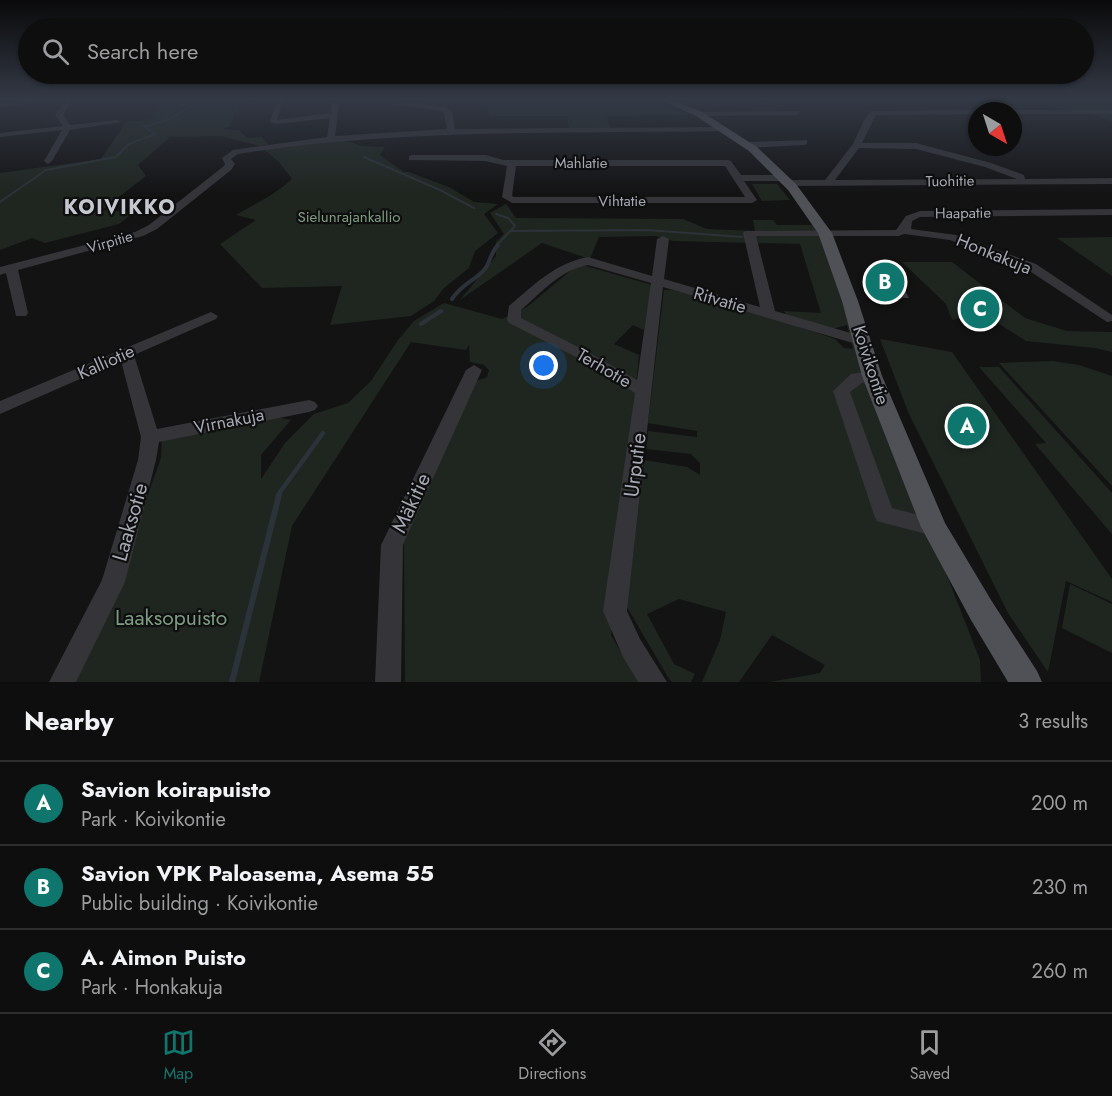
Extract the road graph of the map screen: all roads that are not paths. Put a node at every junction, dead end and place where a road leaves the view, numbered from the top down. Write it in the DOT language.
graph roads {
  1 [pos="35,131"];
  2 [pos="66,131"];
  3 [pos="332,131"];
  4 [pos="451,131"];
  5 [pos="475,131"];
  6 [pos="728,131"];
  7 [pos="863,131"];
  8 [pos="0,135"];
  9 [pos="331,137"];
  10 [pos="804,142"];
  11 [pos="747,145"];
  12 [pos="857,145"];
  13 [pos="412,158"];
  14 [pos="48,161"];
  15 [pos="512,163"];
  16 [pos="740,180"];
  17 [pos="1030,180"];
  18 [pos="785,181"];
  19 [pos="1112,181"];
  20 [pos="828,182"];
  21 [pos="1112,212"];
  22 [pos="904,231"];
  23 [pos="825,233"];
  24 [pos="663,239"];
  25 [pos="577,262"];
  26 [pos="6,269"];
  27 [pos="658,283"];
  28 [pos="21,313"];
  29 [pos="769,314"];
  30 [pos="212,316"];
  31 [pos="1107,318"];
  32 [pos="863,341"];
  33 [pos="126,353"];
  34 [pos="474,370"];
  35 [pos="872,376"];
  36 [pos="644,391"];
  37 [pos="309,406"];
  38 [pos="0,408"];
  39 [pos="150,436"];
  40 [pos="934,527"];
  41 [pos="62,682"];
  42 [pos="388,682"];
  43 [pos="654,682"];
  44 [pos="1026,682"];
  1 -- 8 [label="street"];
  2 -- 14 [label="street"];
  3 -- 9 [label="street"];
  4 -- 5 [label="street, Virpitie"];
  4 -- 9 [label="street, Virpitie"];
  6 -- 11 [label="main road, Koivikontie"];
  7 -- 12 [label="street"];
  9 -- 26 [label="street, Virpitie"];
  10 -- 11 [label="street"];
  11 -- 18 [label="main road, Koivikontie"];
  12 -- 17 [label="street"];
  12 -- 20 [label="street"];
  13 -- 15 [label="street, Mahlatie"];
  15 -- 16 [label="street, Mahlatie"];
  15 -- 16 [label="street, Vihtatie"];
  16 -- 18 [label="street, Tuohitie"];
  17 -- 19 [label="street, Tuohitie"];
  17 -- 20 [label="street, Tuohitie"];
  18 -- 20 [label="street, Tuohitie"];
  18 -- 23 [label="main road, Koivikontie"];
  21 -- 22 [label="street, Haapatie"];
  22 -- 23 [label="street"];
  22 -- 31 [label="street, Honkakuja"];
  23 -- 29 [label="street"];
  23 -- 32 [label="main road, Koivikontie"];
  24 -- 27 [label="street, Urputie"];
  25 -- 27 [label="street, Ritvatie"];
  25 -- 36 [label="street, Terhotie"];
  26 -- 28 [label="street"];
  27 -- 29 [label="street, Ritvatie"];
  27 -- 36 [label="street, Urputie"];
  29 -- 32 [label="street, Ritvatie"];
  30 -- 33 [label="street, Kalliotie"];
  32 -- 35 [label="main road, Koivikontie"];
  33 -- 38 [label="street, Kalliotie"];
  33 -- 39 [label="street, Laaksotie"];
  34 -- 42 [label="street, Mäkitie"];
  35 -- 40 [label="main road, Koivikontie"];
  35 -- 40 [label="street"];
  36 -- 43 [label="street, Urputie"];
  37 -- 39 [label="street, Virnakuja"];
  39 -- 41 [label="street, Laaksotie"];
  40 -- 44 [label="main road, Koivikontie"];
}
